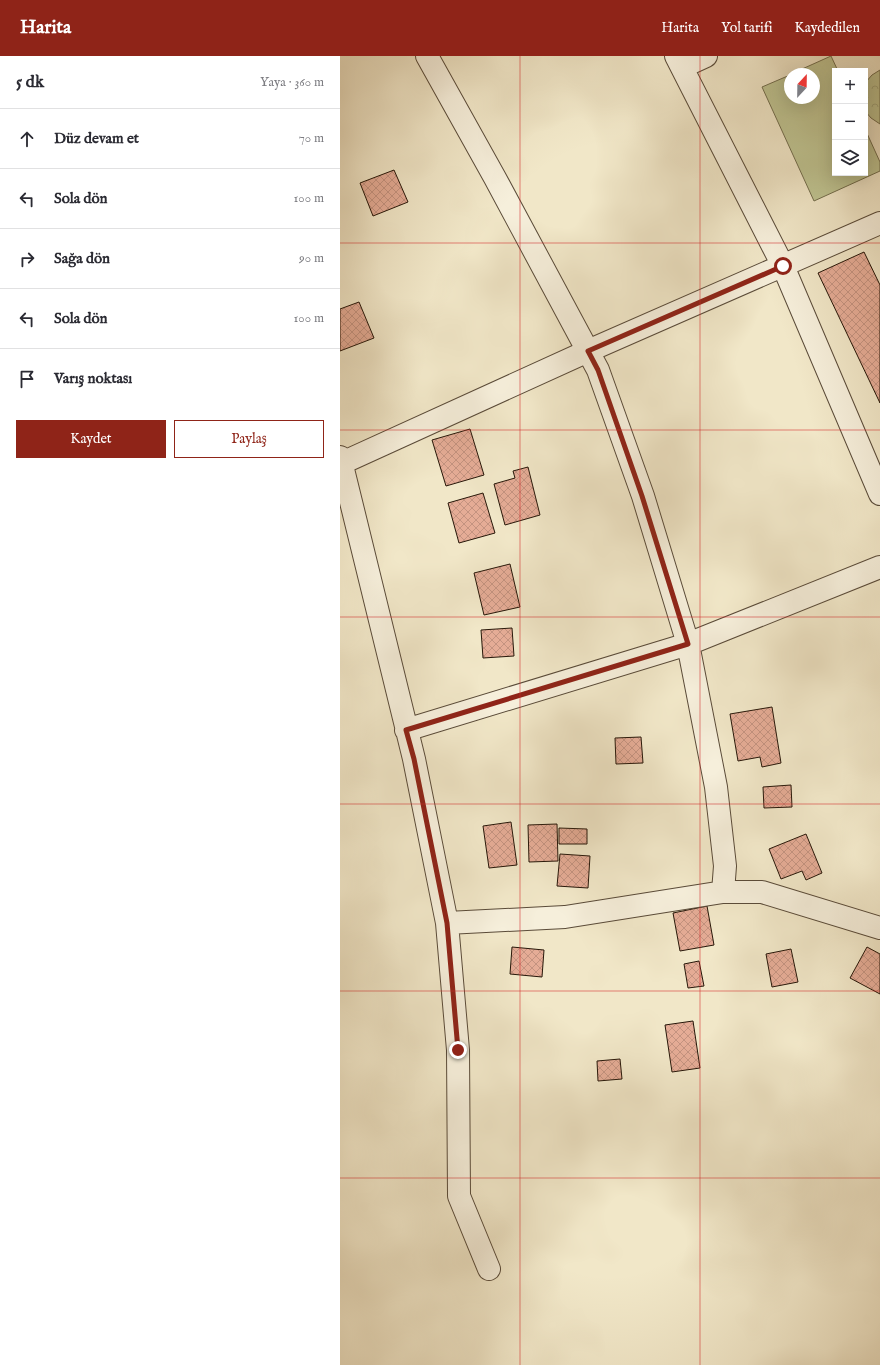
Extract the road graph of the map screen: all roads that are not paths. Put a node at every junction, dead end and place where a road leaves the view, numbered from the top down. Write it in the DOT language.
graph roads {
  1 [pos="427,56"];
  2 [pos="706,56"];
  3 [pos="679,62"];
  4 [pos="880,223"];
  5 [pos="783,266"];
  6 [pos="588,351"];
  7 [pos="341,460"];
  8 [pos="880,494"];
  9 [pos="880,567"];
  10 [pos="688,644"];
  11 [pos="406,730"];
  12 [pos="723,892"];
  13 [pos="447,923"];
  14 [pos="880,928"];
  15 [pos="488,1269"];
  1 -- 6 [label="street"];
  2 -- 3 [label="street"];
  3 -- 5 [label="street"];
  4 -- 5 [label="street"];
  5 -- 6 [label="street"];
  5 -- 8 [label="street"];
  6 -- 7 [label="street"];
  6 -- 10 [label="street"];
  7 -- 11 [label="street"];
  9 -- 10 [label="street"];
  10 -- 11 [label="street"];
  10 -- 12 [label="street"];
  11 -- 13 [label="street"];
  12 -- 13 [label="street"];
  12 -- 14 [label="street"];
  13 -- 15 [label="street"];
}
